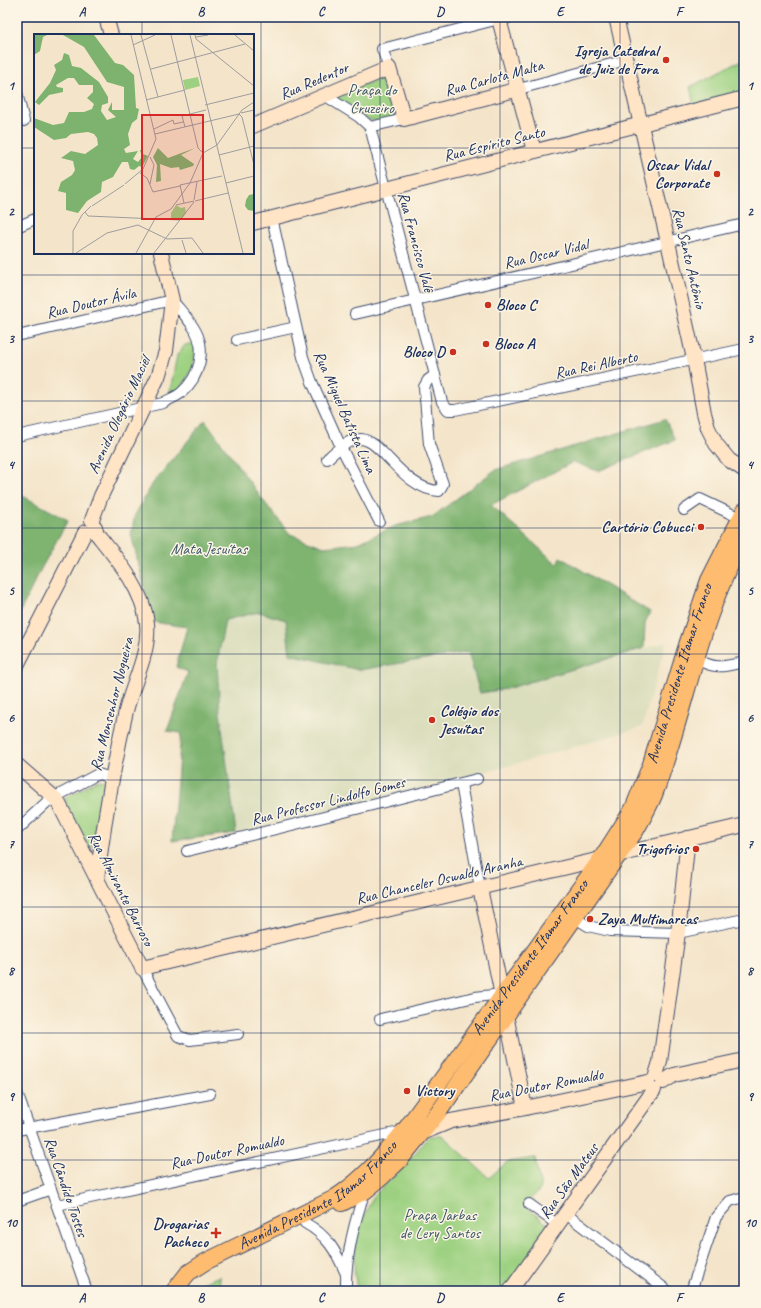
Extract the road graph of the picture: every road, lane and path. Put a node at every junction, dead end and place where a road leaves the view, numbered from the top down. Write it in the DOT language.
graph roads {
  1 [pos="106,17"];
  2 [pos="616,17"];
  3 [pos="503,18"];
  4 [pos="110,34"];
  5 [pos="626,60"];
  6 [pos="389,68"];
  7 [pos="519,89"];
  8 [pos="17,93"];
  9 [pos="324,94"];
  10 [pos="744,98"];
  11 [pos="404,119"];
  12 [pos="24,121"];
  13 [pos="640,124"];
  14 [pos="254,126"];
  15 [pos="370,127"];
  16 [pos="534,151"];
  17 [pos="386,189"];
  18 [pos="272,218"];
  19 [pos="34,219"];
  20 [pos="254,222"];
  21 [pos="744,224"];
  22 [pos="17,227"];
  23 [pos="668,242"];
  24 [pos="161,254"];
  25 [pos="172,300"];
  26 [pos="416,300"];
  27 [pos="355,314"];
  28 [pos="296,327"];
  29 [pos="17,336"];
  30 [pos="237,340"];
  31 [pos="744,349"];
  32 [pos="694,359"];
  33 [pos="435,375"];
  34 [pos="143,407"];
  35 [pos="455,410"];
  36 [pos="17,436"];
  37 [pos="340,447"];
  38 [pos="327,459"];
  39 [pos="744,470"];
  40 [pos="684,510"];
  41 [pos="743,519"];
  42 [pos="379,521"];
  43 [pos="91,526"];
  44 [pos="744,538"];
  45 [pos="733,557"];
  46 [pos="695,658"];
  47 [pos="744,662"];
  48 [pos="17,665"];
  49 [pos="17,765"];
  50 [pos="477,779"];
  51 [pos="111,780"];
  52 [pos="461,784"];
  53 [pos="56,799"];
  54 [pos="744,825"];
  55 [pos="17,830"];
  56 [pos="688,838"];
  57 [pos="101,846"];
  58 [pos="82,849"];
  59 [pos="187,851"];
  60 [pos="620,855"];
  61 [pos="601,859"];
  62 [pos="96,879"];
  63 [pos="480,888"];
  64 [pos="575,918"];
  65 [pos="744,919"];
  66 [pos="678,933"];
  67 [pos="142,968"];
  68 [pos="502,994"];
  69 [pos="475,997"];
  70 [pos="489,1014"];
  71 [pos="506,1017"];
  72 [pos="380,1019"];
  73 [pos="238,1034"];
  74 [pos="744,1060"];
  75 [pos="659,1078"];
  76 [pos="17,1093"];
  77 [pos="210,1094"];
  78 [pos="525,1108"];
  79 [pos="445,1117"];
  80 [pos="29,1128"];
  81 [pos="17,1130"];
  82 [pos="404,1131"];
  83 [pos="51,1189"];
  84 [pos="365,1191"];
  85 [pos="744,1197"];
  86 [pos="17,1201"];
  87 [pos="529,1204"];
  88 [pos="57,1205"];
  89 [pos="562,1220"];
  90 [pos="305,1223"];
  91 [pos="346,1274"];
  92 [pos="87,1291"];
  93 [pos="174,1291"];
  94 [pos="186,1291"];
  95 [pos="346,1291"];
  96 [pos="510,1291"];
  97 [pos="668,1291"];
  98 [pos="691,1291"];
  1 -- 4 [label="street"];
  2 -- 5 [label="street, Rua Santo Antônio"];
  3 -- 6 [label="street"];
  3 -- 7 [label="street"];
  5 -- 7 [label="street, Rua Carlota Malta"];
  5 -- 13 [label="street, Rua Santo Antônio"];
  6 -- 9 [label="street, Rua Redentor"];
  6 -- 11 [label="street"];
  7 -- 11 [label="street, Rua Carlota Malta"];
  7 -- 16 [label="street"];
  8 -- 12 [label="street"];
  9 -- 14 [label="street, Rua Redentor"];
  9 -- 15 [label="street"];
  10 -- 13 [label="street, Rua Espírito Santo"];
  11 -- 15 [label="street, Rua Carlota Malta"];
  13 -- 16 [label="street, Rua Espírito Santo"];
  13 -- 23 [label="street, Rua Santo Antônio"];
  15 -- 17 [label="street, Rua Francisco Valê"];
  16 -- 17 [label="street, Rua Espírito Santo"];
  17 -- 18 [label="street, Rua Espírito Santo"];
  17 -- 26 [label="street, Rua Francisco Valê"];
  18 -- 20 [label="street, Rua Espírito Santo"];
  18 -- 28 [label="street, Rua Miguel Batista Lima"];
  19 -- 22 [label="street"];
  21 -- 23 [label="street, Rua Oscar Vidal"];
  23 -- 26 [label="street, Rua Oscar Vidal"];
  23 -- 32 [label="street, Rua Santo Antônio"];
  24 -- 25 [label="street, Avenida Olegário Maciel"];
  25 -- 29 [label="street, Rua Doutor Ávila"];
  25 -- 34 [label="street, Avenida Olegário Maciel"];
  25 -- 34 [label="street"];
  26 -- 27 [label="street, Rua Oscar Vidal"];
  26 -- 33 [label="street, Rua Francisco Valê"];
  28 -- 30 [label="street"];
  28 -- 37 [label="street, Rua Miguel Batista Lima"];
  31 -- 32 [label="street, Rua Rei Alberto"];
  32 -- 35 [label="street, Rua Rei Alberto"];
  32 -- 39 [label="street, Rua Santo Antônio"];
  33 -- 35 [label="street, Rua Francisco Valê"];
  33 -- 37 [label="street"];
  34 -- 36 [label="street"];
  34 -- 43 [label="street, Avenida Olegário Maciel"];
  37 -- 38 [label="street"];
  37 -- 42 [label="street, Rua Miguel Batista Lima"];
  40 -- 41 [label="street"];
  41 -- 45 [label="main road"];
  41 -- 61 [label="main road, Avenida Presidente Itamar Franco"];
  43 -- 48 [label="street, Avenida Olegário Maciel"];
  43 -- 51 [label="street, Rua Monsenhor Nogueira"];
  44 -- 45 [label="main road, Avenida Presidente Itamar Franco"];
  45 -- 46 [label="main road, Avenida Presidente Itamar Franco"];
  46 -- 47 [label="street"];
  46 -- 60 [label="main road, Avenida Presidente Itamar Franco"];
  49 -- 53 [label="street, Rua Almirante Barroso"];
  50 -- 52 [label="street, Rua Professor Lindolfo Gomes"];
  51 -- 53 [label="street"];
  51 -- 57 [label="street, Rua Monsenhor Nogueira"];
  52 -- 59 [label="street, Rua Professor Lindolfo Gomes"];
  52 -- 63 [label="street"];
  53 -- 55 [label="street"];
  53 -- 58 [label="street, Rua Almirante Barroso"];
  54 -- 56 [label="street, Rua Chanceler Oswaldo Aranha"];
  56 -- 60 [label="street, Rua Chanceler Oswaldo Aranha"];
  56 -- 66 [label="street, Rua São Mateus"];
  57 -- 58 [label="street"];
  57 -- 62 [label="street, Rua Monsenhor Nogueira"];
  58 -- 62 [label="street, Rua Almirante Barroso"];
  60 -- 61 [label="street, Rua Chanceler Oswaldo Aranha"];
  60 -- 64 [label="main road, Avenida Presidente Itamar Franco"];
  61 -- 63 [label="street, Rua Chanceler Oswaldo Aranha"];
  61 -- 68 [label="main road, Avenida Presidente Itamar Franco"];
  62 -- 67 [label="street, Rua Almirante Barroso"];
  63 -- 67 [label="street, Rua Chanceler Oswaldo Aranha"];
  63 -- 68 [label="street"];
  64 -- 66 [label="street"];
  64 -- 71 [label="main road, Avenida Presidente Itamar Franco"];
  65 -- 66 [label="street"];
  66 -- 75 [label="street, Rua São Mateus"];
  67 -- 73 [label="street, Rua Almirante Barroso"];
  68 -- 69 [label="street"];
  68 -- 70 [label="main road, Avenida Presidente Itamar Franco"];
  68 -- 71 [label="street"];
  69 -- 70 [label="street"];
  69 -- 72 [label="street"];
  70 -- 71 [label="main road"];
  70 -- 82 [label="main road, Avenida Presidente Itamar Franco"];
  71 -- 78 [label="street"];
  71 -- 79 [label="main road, Avenida Presidente Itamar Franco"];
  74 -- 75 [label="street, Rua Doutor Romualdo"];
  75 -- 78 [label="street, Rua Doutor Romualdo"];
  75 -- 89 [label="street, Rua São Mateus"];
  76 -- 80 [label="street, Rua Cândido Tostes"];
  77 -- 80 [label="street"];
  78 -- 79 [label="street, Rua Doutor Romualdo"];
  79 -- 84 [label="main road, Avenida Presidente Itamar Franco"];
  80 -- 81 [label="street"];
  80 -- 83 [label="street, Rua Cândido Tostes"];
  82 -- 88 [label="street, Rua Doutor Romualdo"];
  82 -- 93 [label="main road, Avenida Presidente Itamar Franco"];
  83 -- 86 [label="street"];
  83 -- 88 [label="street, Rua Cândido Tostes"];
  84 -- 90 [label="main road, Avenida Presidente Itamar Franco"];
  84 -- 91 [label="street"];
  85 -- 98 [label="street"];
  87 -- 89 [label="street"];
  88 -- 92 [label="street, Rua Cândido Tostes"];
  89 -- 96 [label="street, Rua São Mateus"];
  89 -- 97 [label="street"];
  90 -- 91 [label="street"];
  90 -- 94 [label="main road, Avenida Presidente Itamar Franco"];
  91 -- 95 [label="street"];
}
